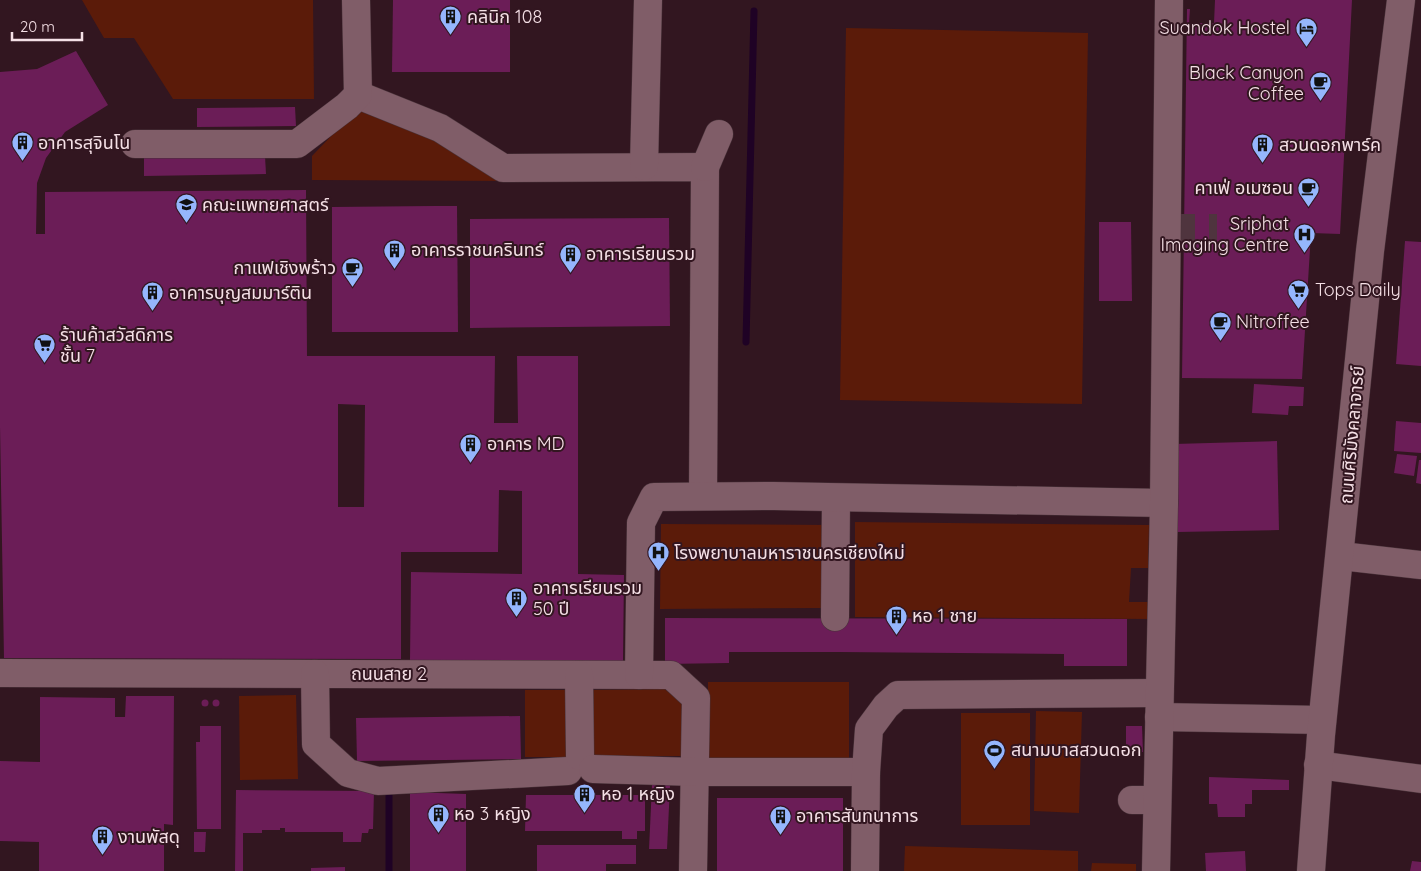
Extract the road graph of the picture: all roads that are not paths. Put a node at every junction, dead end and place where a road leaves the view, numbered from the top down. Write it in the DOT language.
graph roads {
  1 [pos="356,0"];
  2 [pos="648,0"];
  3 [pos="1148,0"];
  4 [pos="1169,0"];
  5 [pos="1401,0"];
  6 [pos="1169,30"];
  7 [pos="358,95"];
  8 [pos="719,134"];
  9 [pos="135,144"];
  10 [pos="644,166"];
  11 [pos="705,166"];
  12 [pos="703,496"];
  13 [pos="836,498"];
  14 [pos="1164,503"];
  15 [pos="1341,556"];
  16 [pos="1421,565"];
  17 [pos="835,618"];
  18 [pos="0,673"];
  19 [pos="315,674"];
  20 [pos="578,675"];
  21 [pos="639,675"];
  22 [pos="1159,714"];
  23 [pos="1322,728"];
  24 [pos="580,765"];
  25 [pos="1318,765"];
  26 [pos="696,772"];
  27 [pos="866,772"];
  28 [pos="1421,779"];
  29 [pos="693,871"];
  30 [pos="865,871"];
  31 [pos="1156,871"];
  32 [pos="1311,871"];
  1 -- 7 [label="street"];
  2 -- 10 [label="street"];
  3 -- 6 [label="street"];
  4 -- 6 [label="street"];
  5 -- 15 [label="street, ถนนศิริมังคลาจารย์"];
  6 -- 14 [label="street"];
  7 -- 9 [label="street"];
  7 -- 10 [label="street"];
  8 -- 11 [label="street"];
  10 -- 11 [label="street"];
  11 -- 12 [label="street"];
  12 -- 13 [label="street"];
  12 -- 21 [label="street"];
  13 -- 14 [label="street"];
  13 -- 17 [label="street"];
  14 -- 22 [label="street"];
  15 -- 16 [label="street"];
  15 -- 23 [label="street, ถนนศิริมังคลาจารย์"];
  18 -- 19 [label="street, ถนนสาย 2"];
  19 -- 20 [label="street, ถนนสาย 2"];
  19 -- 24 [label="street"];
  20 -- 21 [label="street, ถนนสาย 2"];
  20 -- 24 [label="street"];
  21 -- 26 [label="street, ถนนสาย 2"];
  22 -- 23 [label="street"];
  22 -- 27 [label="street"];
  22 -- 31 [label="street"];
  23 -- 25 [label="street, ถนนศิริมังคลาจารย์"];
  24 -- 26 [label="street"];
  25 -- 28 [label="street"];
  25 -- 32 [label="street, ถนนศิริมังคลาจารย์"];
  26 -- 27 [label="street"];
  26 -- 29 [label="street, ถนนสาย 2"];
  27 -- 30 [label="street"];
}
